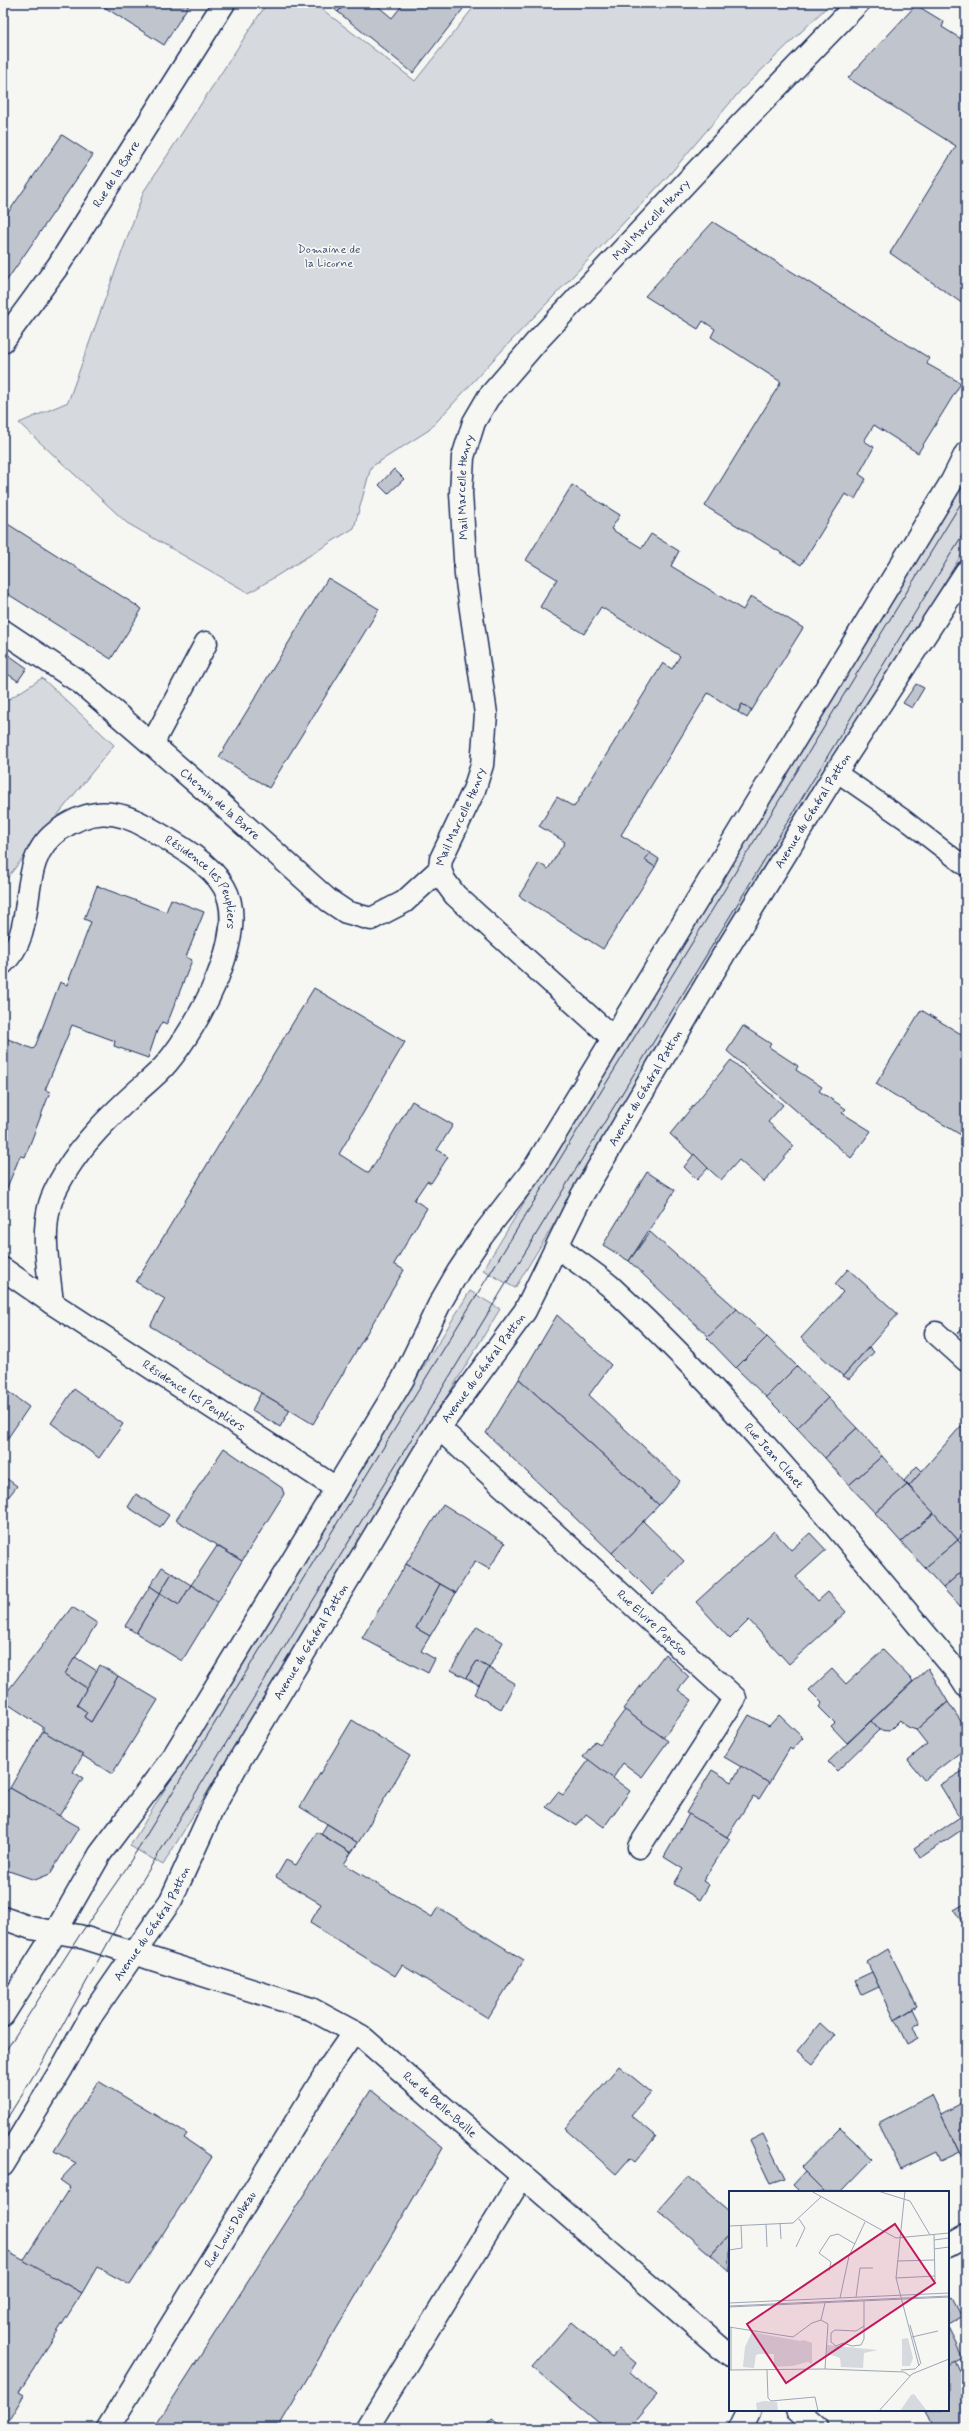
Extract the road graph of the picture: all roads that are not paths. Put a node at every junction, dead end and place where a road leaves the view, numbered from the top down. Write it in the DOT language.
graph roads {
  1 [pos="224,3"];
  2 [pos="858,3"];
  3 [pos="3,341"];
  4 [pos="966,453"];
  5 [pos="966,572"];
  6 [pos="3,631"];
  7 [pos="206,643"];
  8 [pos="152,744"];
  9 [pos="836,772"];
  10 [pos="966,867"];
  11 [pos="440,869"];
  12 [pos="3,963"];
  13 [pos="613,1038"];
  14 [pos="558,1247"];
  15 [pos="3,1269"];
  16 [pos="52,1303"];
  17 [pos="936,1334"];
  18 [pos="966,1360"];
  19 [pos="439,1428"];
  20 [pos="336,1488"];
  21 [pos="966,1686"];
  22 [pos="639,1847"];
  23 [pos="3,1918"];
  24 [pos="55,1933"];
  25 [pos="133,1953"];
  26 [pos="3,2015"];
  27 [pos="354,2032"];
  28 [pos="3,2165"];
  29 [pos="523,2175"];
  30 [pos="966,2236"];
  31 [pos="949,2245"];
  32 [pos="729,2355"];
  33 [pos="748,2411"];
  34 [pos="797,2411"];
  35 [pos="108,2428"];
  36 [pos="367,2428"];
  37 [pos="740,2428"];
  38 [pos="817,2428"];
  1 -- 3 [label="street, Rue de la Barre"];
  2 -- 11 [label="street, Mail Marcelle Henry"];
  4 -- 13 [label="street"];
  5 -- 9 [label="street, Avenue du Général Patton"];
  6 -- 8 [label="street, Chemin de la Barre"];
  7 -- 8 [label="street"];
  8 -- 11 [label="street, Chemin de la Barre"];
  9 -- 10 [label="lane"];
  9 -- 14 [label="street, Avenue du Général Patton"];
  11 -- 13 [label="street, Mail Marcelle Henry"];
  12 -- 16 [label="street, Résidence les Peupliers"];
  13 -- 20 [label="street"];
  14 -- 19 [label="street, Avenue du Général Patton"];
  14 -- 21 [label="street, Rue Jean Clénet"];
  15 -- 16 [label="street, Résidence les Peupliers"];
  16 -- 20 [label="street, Résidence les Peupliers"];
  17 -- 18 [label="street"];
  19 -- 22 [label="street, Rue Elvire Popesco"];
  19 -- 25 [label="street, Avenue du Général Patton"];
  20 -- 24 [label="street"];
  23 -- 24 [label="street, Rue de Belle-Beille"];
  24 -- 25 [label="street, Rue de Belle-Beille"];
  24 -- 26 [label="street"];
  25 -- 27 [label="street, Rue de Belle-Beille"];
  25 -- 28 [label="street, Avenue du Général Patton"];
  27 -- 29 [label="street, Rue de Belle-Beille"];
  27 -- 35 [label="street, Rue Louis Dolbeau"];
  29 -- 32 [label="street, Rue de Belle-Beille"];
  29 -- 36 [label="street"];
  30 -- 31 [label="street"];
  33 -- 37 [label="street"];
  34 -- 38 [label="street"];
}
